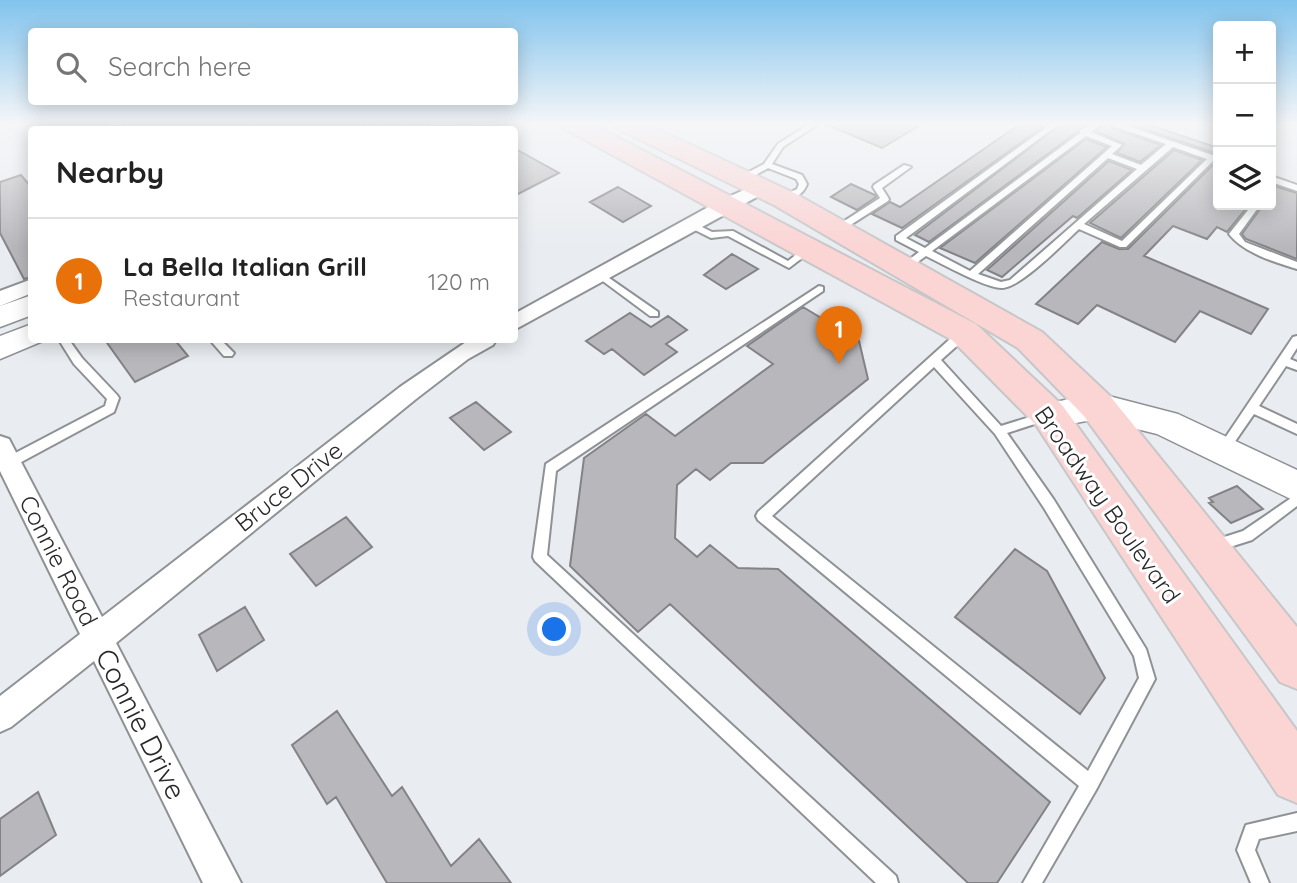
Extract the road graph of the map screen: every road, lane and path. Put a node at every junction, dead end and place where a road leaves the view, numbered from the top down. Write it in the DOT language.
graph roads {
  1 [pos="653,165"];
  2 [pos="722,165"];
  3 [pos="768,165"];
  4 [pos="998,165"];
  5 [pos="1039,165"];
  6 [pos="1095,165"];
  7 [pos="1133,165"];
  8 [pos="1147,165"];
  9 [pos="1208,165"];
  10 [pos="907,167"];
  11 [pos="1143,169"];
  12 [pos="764,183"];
  13 [pos="1276,183"];
  14 [pos="1297,188"];
  15 [pos="727,204"];
  16 [pos="1252,210"];
  17 [pos="690,224"];
  18 [pos="1078,225"];
  19 [pos="753,232"];
  20 [pos="824,239"];
  21 [pos="916,259"];
  22 [pos="1297,266"];
  23 [pos="599,274"];
  24 [pos="971,275"];
  25 [pos="28,288"];
  26 [pos="819,289"];
  27 [pos="8,300"];
  28 [pos="654,314"];
  29 [pos="518,321"];
  30 [pos="964,332"];
  31 [pos="28,336"];
  32 [pos="1297,340"];
  33 [pos="66,343"];
  34 [pos="218,343"];
  35 [pos="480,343"];
  36 [pos="0,348"];
  37 [pos="229,353"];
  38 [pos="934,360"];
  39 [pos="1283,360"];
  40 [pos="1297,366"];
  41 [pos="1252,408"];
  42 [pos="1073,410"];
  43 [pos="1297,429"];
  44 [pos="999,431"];
  45 [pos="1223,450"];
  46 [pos="4,455"];
  47 [pos="1297,487"];
  48 [pos="1297,499"];
  49 [pos="1207,548"];
  50 [pos="97,638"];
  51 [pos="1297,665"];
  52 [pos="0,716"];
  53 [pos="1297,776"];
  54 [pos="1090,784"];
  55 [pos="1297,822"];
  56 [pos="223,883"];
  57 [pos="889,883"];
  58 [pos="1032,883"];
  59 [pos="1260,883"];
  1 -- 15 [label="main road, Broadway Boulevard"];
  2 -- 12 [label="main road, Broadway Boulevard"];
  3 -- 12 [label="lane"];
  4 -- 21 [label="lane"];
  5 -- 21 [label="lane"];
  6 -- 24 [label="lane"];
  7 -- 11 [label="lane"];
  8 -- 11 [label="lane"];
  9 -- 18 [label="lane"];
  10 -- 20 [label="lane"];
  11 -- 18 [label="lane"];
  12 -- 15 [label="street"];
  12 -- 20 [label="main road, Broadway Boulevard"];
  13 -- 14 [label="lane"];
  15 -- 17 [label="street"];
  15 -- 19 [label="main road, Broadway Boulevard"];
  16 -- 22 [label="lane"];
  17 -- 19 [label="lane"];
  17 -- 23 [label="street"];
  18 -- 24 [label="lane"];
  19 -- 20 [label="main road, Broadway Boulevard"];
  20 -- 21 [label="main road, Broadway Boulevard"];
  20 -- 30 [label="main road, Broadway Boulevard"];
  21 -- 24 [label="lane"];
  21 -- 42 [label="main road, Broadway Boulevard"];
  23 -- 28 [label="lane"];
  23 -- 29 [label="street"];
  25 -- 27 [label="street"];
  26 -- 57 [label="lane"];
  30 -- 38 [label="lane"];
  30 -- 42 [label="main road, Broadway Boulevard"];
  31 -- 36 [label="street"];
  32 -- 39 [label="lane"];
  33 -- 46 [label="lane"];
  34 -- 37 [label="lane"];
  35 -- 50 [label="street, Bruce Drive"];
  38 -- 44 [label="lane"];
  38 -- 54 [label="lane"];
  39 -- 40 [label="lane"];
  39 -- 41 [label="lane"];
  41 -- 43 [label="lane"];
  41 -- 45 [label="lane"];
  42 -- 44 [label="lane"];
  42 -- 45 [label="street"];
  42 -- 49 [label="main road, Broadway Boulevard"];
  42 -- 53 [label="main road, Broadway Boulevard"];
  44 -- 54 [label="lane"];
  45 -- 47 [label="street"];
  46 -- 50 [label="street, Connie Road"];
  48 -- 49 [label="lane"];
  49 -- 51 [label="main road, Broadway Boulevard"];
  50 -- 52 [label="street, Connie Drive"];
  50 -- 56 [label="street, Connie Drive"];
  54 -- 58 [label="lane"];
  55 -- 59 [label="lane"];
}
